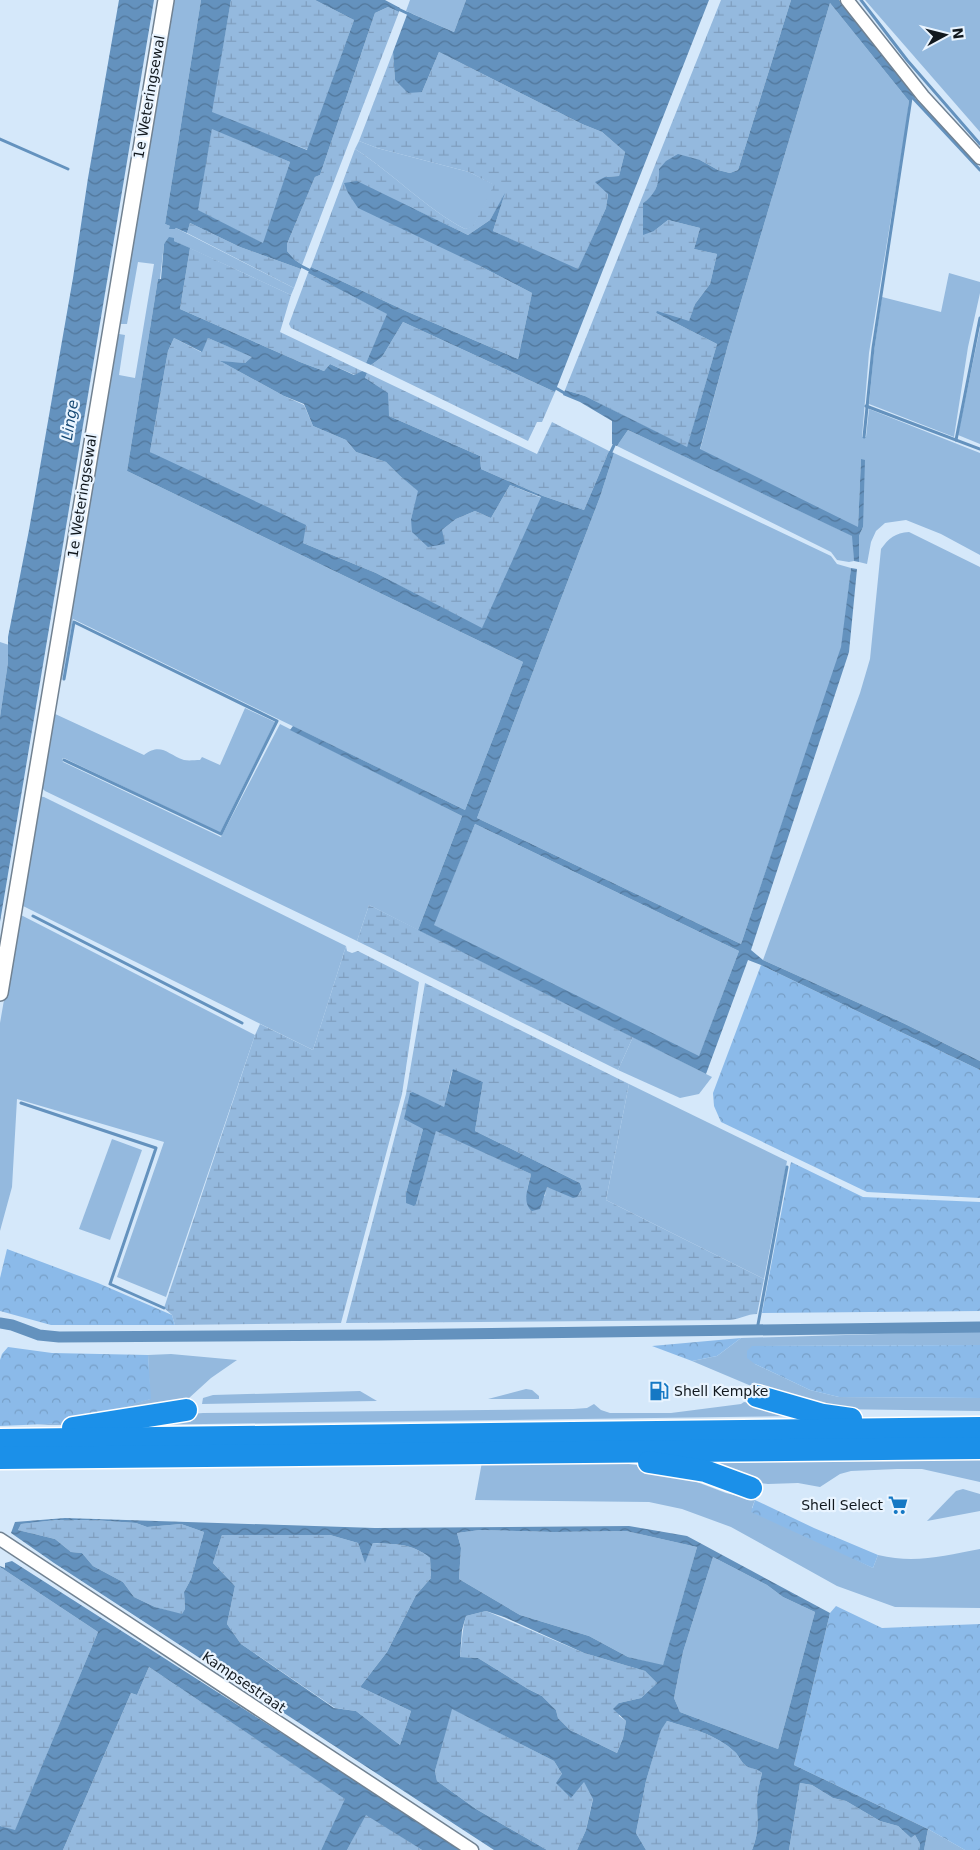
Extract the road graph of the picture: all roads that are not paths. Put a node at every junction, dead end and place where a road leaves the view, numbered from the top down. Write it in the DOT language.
graph roads {
  1 [pos="166,0"];
  2 [pos="847,0"];
  3 [pos="980,158"];
  4 [pos="0,993"];
  5 [pos="757,1396"];
  6 [pos="186,1410"];
  7 [pos="980,1428"];
  8 [pos="880,1429"];
  9 [pos="0,1440"];
  10 [pos="26,1440"];
  11 [pos="980,1448"];
  12 [pos="596,1452"];
  13 [pos="0,1458"];
  14 [pos="751,1488"];
  15 [pos="0,1539"];
  16 [pos="472,1850"];
  1 -- 4 [label="street, 1e Weteringsewal"];
  2 -- 3 [label="street"];
  5 -- 8 [label="highway"];
  6 -- 10 [label="highway"];
  7 -- 8 [label="highway"];
  8 -- 10 [label="highway"];
  9 -- 10 [label="highway"];
  11 -- 12 [label="highway"];
  12 -- 13 [label="highway"];
  12 -- 14 [label="highway"];
  15 -- 16 [label="street, Kampsestraat"];
}
